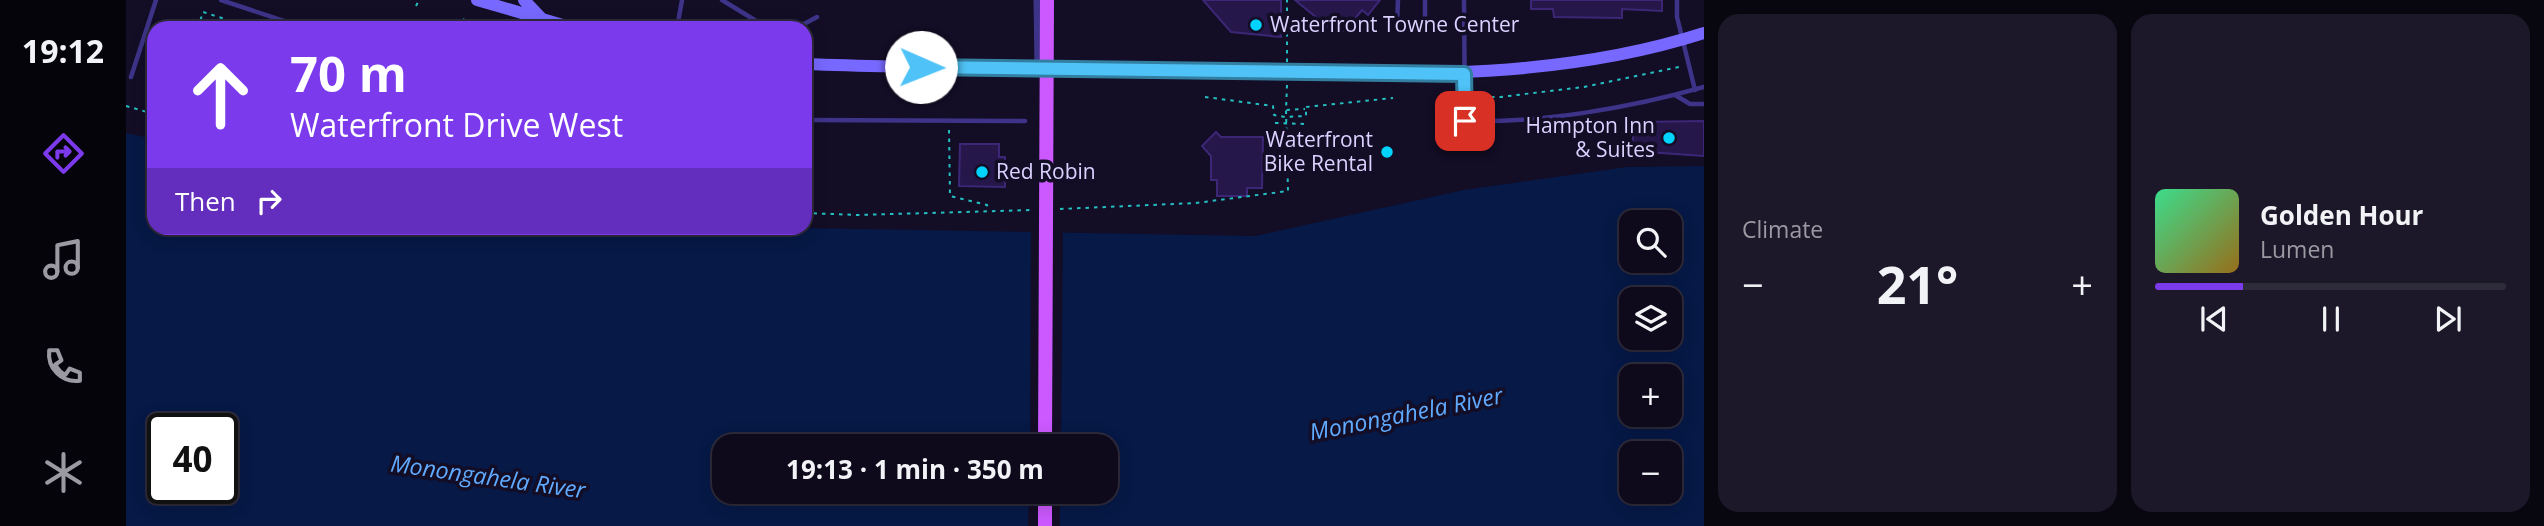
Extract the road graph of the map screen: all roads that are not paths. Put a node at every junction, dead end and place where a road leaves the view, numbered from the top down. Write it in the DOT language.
graph roads {
  1 [pos="156,0"];
  2 [pos="221,0"];
  3 [pos="477,0"];
  4 [pos="524,0"];
  5 [pos="682,0"];
  6 [pos="722,0"];
  7 [pos="1038,0"];
  8 [pos="1047,0"];
  9 [pos="1398,0"];
  10 [pos="1425,0"];
  11 [pos="1464,0"];
  12 [pos="1677,0"];
  13 [pos="817,17"];
  14 [pos="542,19"];
  15 [pos="149,21"];
  16 [pos="284,21"];
  17 [pos="549,21"];
  18 [pos="678,21"];
  19 [pos="756,21"];
  20 [pos="810,21"];
  21 [pos="147,28"];
  22 [pos="1704,33"];
  23 [pos="1683,40"];
  24 [pos="812,64"];
  25 [pos="1039,69"];
  26 [pos="1464,74"];
  27 [pos="131,78"];
  28 [pos="1704,87"];
  29 [pos="1695,90"];
  30 [pos="1674,94"];
  31 [pos="1704,104"];
  32 [pos="812,120"];
  33 [pos="1025,121"];
  34 [pos="1045,434"];
  35 [pos="1045,504"];
  36 [pos="1045,526"];
  1 -- 15 [label="lane"];
  2 -- 16 [label="lane"];
  3 -- 14 [label="street"];
  4 -- 14 [label="street"];
  5 -- 18 [label="lane"];
  6 -- 19 [label="lane"];
  7 -- 25 [label="street"];
  8 -- 34 [label="main road"];
  9 -- 10 [label="lane"];
  11 -- 26 [label="lane"];
  12 -- 23 [label="lane"];
  13 -- 20 [label="lane"];
  14 -- 17 [label="street"];
  21 -- 27 [label="lane"];
  22 -- 23 [label="street"];
  23 -- 26 [label="street"];
  23 -- 29 [label="lane"];
  24 -- 25 [label="street"];
  25 -- 26 [label="street"];
  26 -- 30 [label="lane"];
  28 -- 29 [label="lane"];
  29 -- 30 [label="lane"];
  30 -- 31 [label="lane"];
  32 -- 33 [label="lane"];
  35 -- 36 [label="main road"];
}
